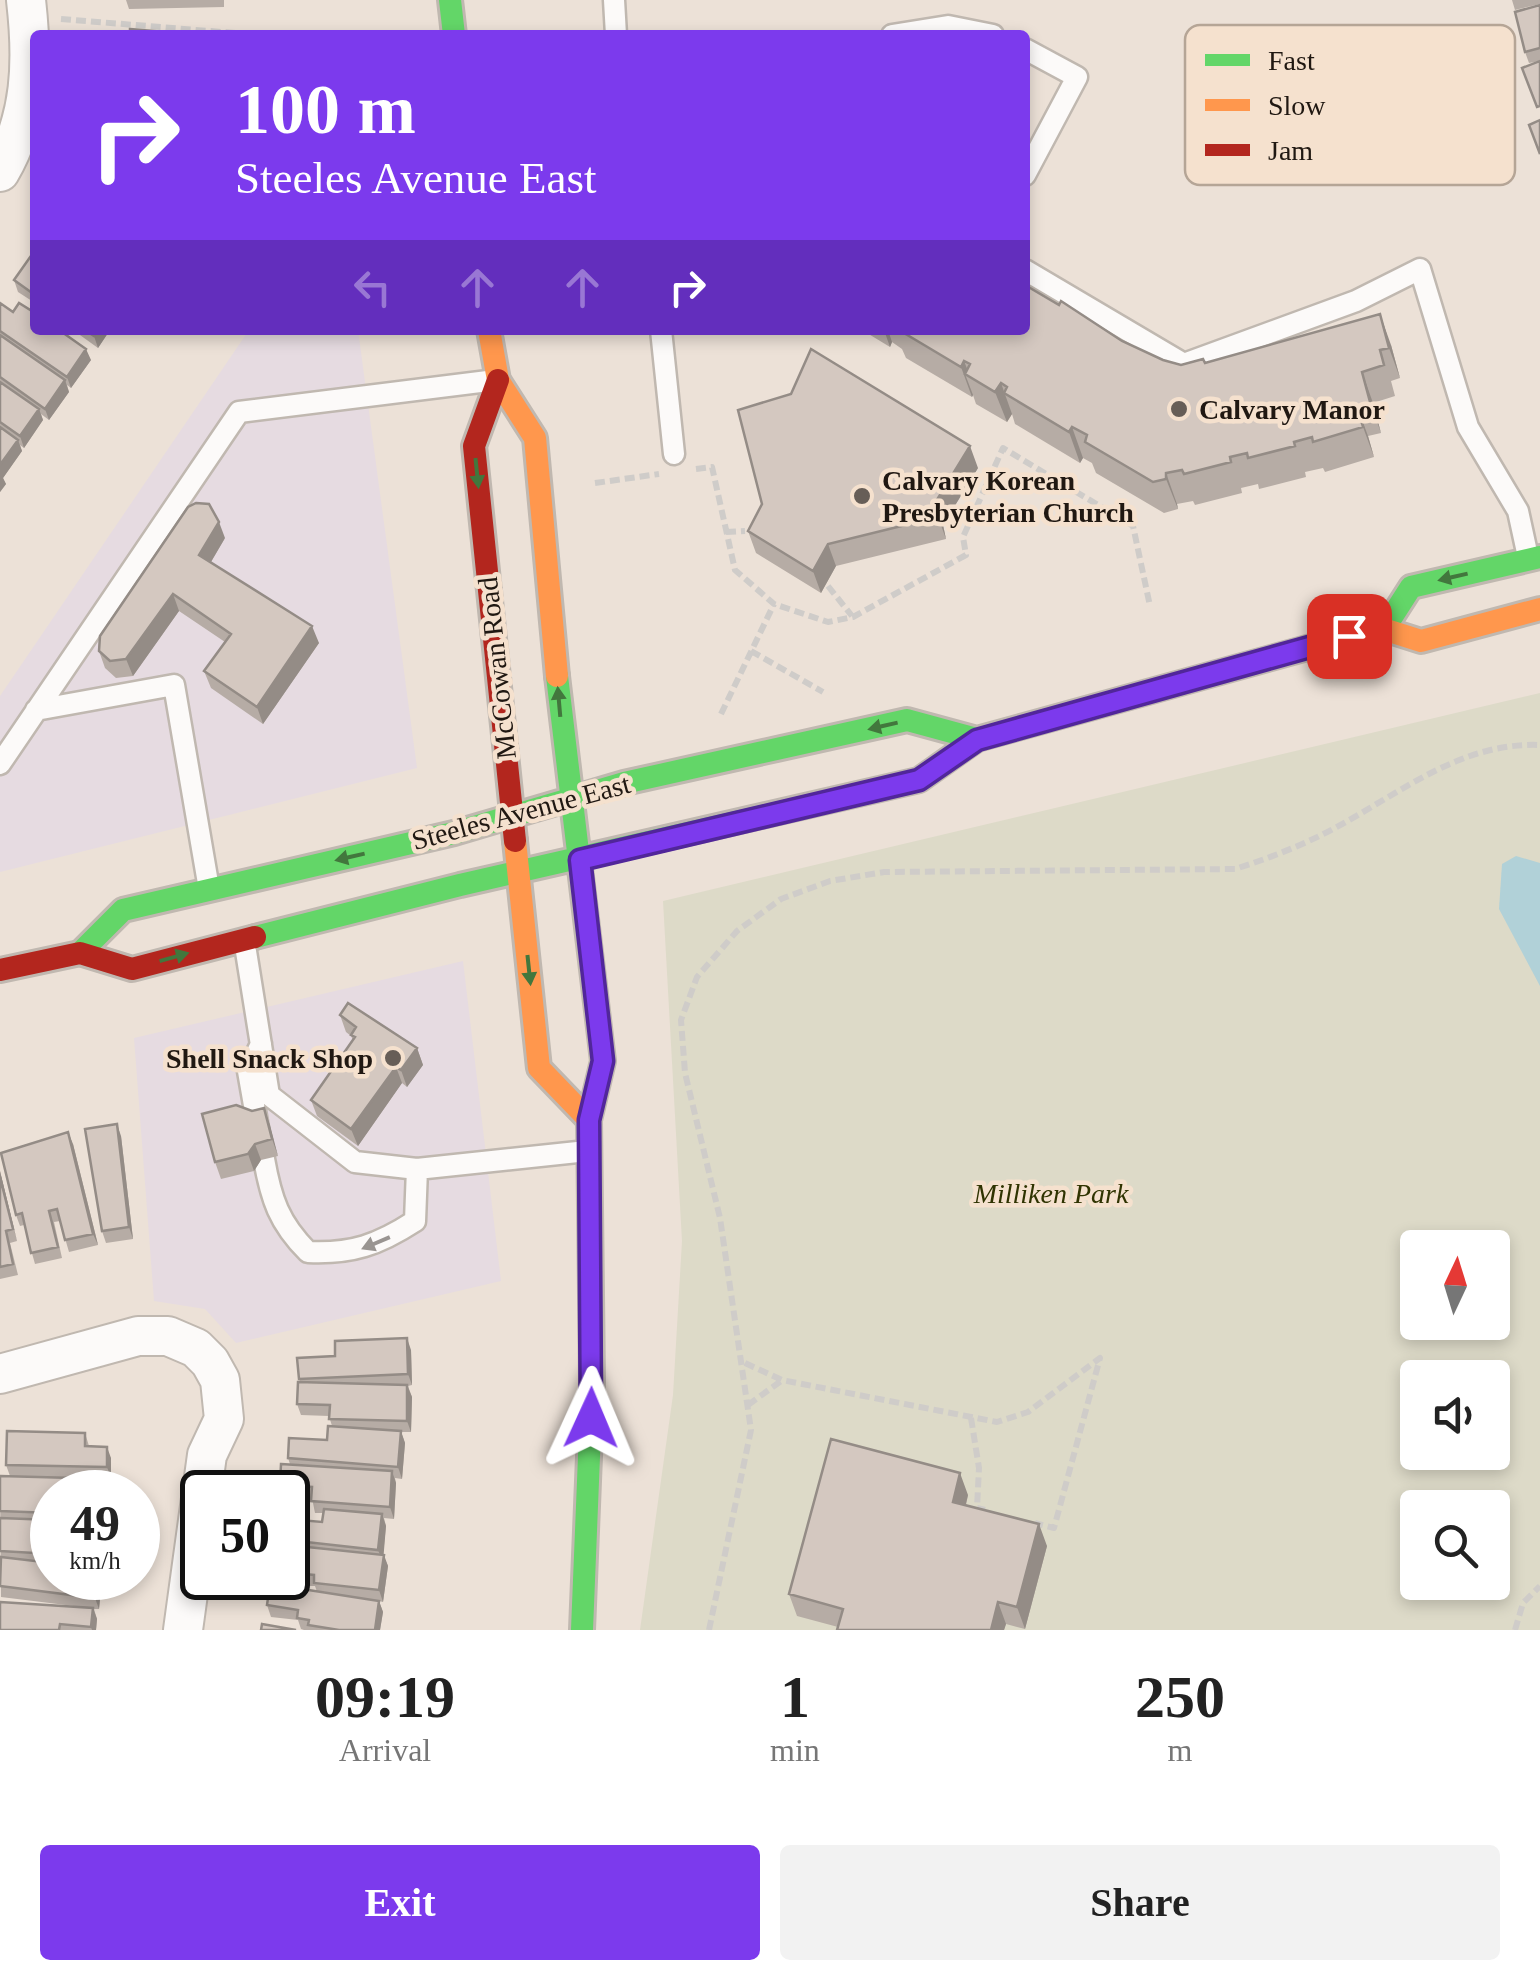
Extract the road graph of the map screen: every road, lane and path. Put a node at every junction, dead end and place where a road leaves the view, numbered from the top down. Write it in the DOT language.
graph roads {
  1 [pos="26,0"];
  2 [pos="450,0"];
  3 [pos="614,0"];
  4 [pos="69,19"];
  5 [pos="200,30"];
  6 [pos="453,30"];
  7 [pos="616,30"];
  8 [pos="923,30"];
  9 [pos="968,30"];
  10 [pos="1030,51"];
  11 [pos="1030,165"];
  12 [pos="0,172"];
  13 [pos="1030,273"];
  14 [pos="490,335"];
  15 [pos="661,335"];
  16 [pos="498,380"];
  17 [pos="674,463"];
  18 [pos="693,470"];
  19 [pos="596,483"];
  20 [pos="745,530"];
  21 [pos="726,532"];
  22 [pos="1534,558"];
  23 [pos="828,586"];
  24 [pos="774,604"];
  25 [pos="1150,606"];
  26 [pos="1540,609"];
  27 [pos="852,617"];
  28 [pos="1386,626"];
  29 [pos="751,651"];
  30 [pos="824,692"];
  31 [pos="36,710"];
  32 [pos="722,714"];
  33 [pos="977,740"];
  34 [pos="1540,745"];
  35 [pos="0,764"];
  36 [pos="570,799"];
  37 [pos="513,816"];
  38 [pos="580,860"];
  39 [pos="519,873"];
  40 [pos="209,889"];
  41 [pos="244,938"];
  42 [pos="80,953"];
  43 [pos="0,970"];
  44 [pos="261,1044"];
  45 [pos="589,1120"];
  46 [pos="258,1128"];
  47 [pos="590,1151"];
  48 [pos="264,1160"];
  49 [pos="416,1169"];
  50 [pos="744,1363"];
  51 [pos="0,1374"];
  52 [pos="782,1380"];
  53 [pos="748,1405"];
  54 [pos="971,1418"];
  55 [pos="996,1513"];
  56 [pos="1015,1518"];
  57 [pos="1540,1586"];
  58 [pos="183,1630"];
  59 [pos="582,1630"];
  60 [pos="710,1630"];
  61 [pos="1514,1630"];
  1 -- 12 [label="street"];
  2 -- 6 [label="main road"];
  3 -- 7 [label="lane"];
  4 -- 5 [label="path"];
  8 -- 9 [label="lane"];
  10 -- 11 [label="lane"];
  13 -- 22 [label="lane"];
  14 -- 16 [label="main road, McCowan Road"];
  15 -- 17 [label="lane"];
  16 -- 31 [label="lane"];
  36 -- 16 [label="main road, McCowan Road, one-way"];
  16 -- 37 [label="main road, McCowan Road, one-way"];
  17 -- 19 [label="path"];
  18 -- 21 [label="path"];
  20 -- 21 [label="path"];
  21 -- 24 [label="path"];
  22 -- 28 [label="main road, one-way"];
  23 -- 27 [label="path"];
  24 -- 27 [label="path"];
  24 -- 29 [label="path"];
  25 -- 27 [label="path"];
  26 -- 28 [label="main road, Steeles Avenue East"];
  28 -- 33 [label="main road, Steeles Avenue East"];
  29 -- 30 [label="path"];
  29 -- 32 [label="path"];
  31 -- 35 [label="lane"];
  31 -- 40 [label="lane"];
  33 -- 36 [label="main road, Steeles Avenue East, one-way"];
  33 -- 38 [label="main road, Steeles Avenue East"];
  34 -- 50 [label="path"];
  36 -- 37 [label="main road, Steeles Avenue East"];
  36 -- 38 [label="main road, McCowan Road"];
  37 -- 39 [label="main road, McCowan Road"];
  37 -- 40 [label="main road, Steeles Avenue East, one-way"];
  38 -- 39 [label="main road, Steeles Avenue East"];
  38 -- 45 [label="main road, McCowan Road"];
  39 -- 41 [label="main road, Steeles Avenue East"];
  39 -- 45 [label="main road, McCowan Road, one-way"];
  40 -- 42 [label="main road, Steeles Avenue East"];
  42 -- 41 [label="main road, Steeles Avenue East, one-way"];
  41 -- 44 [label="lane"];
  42 -- 43 [label="main road, Steeles Avenue East"];
  44 -- 46 [label="lane"];
  44 -- 49 [label="lane"];
  45 -- 47 [label="main road, McCowan Road"];
  47 -- 49 [label="lane"];
  47 -- 59 [label="main road, McCowan Road"];
  49 -- 48 [label="lane, one-way"];
  50 -- 52 [label="path"];
  50 -- 53 [label="path"];
  51 -- 58 [label="street"];
  52 -- 53 [label="path"];
  52 -- 54 [label="path"];
  53 -- 60 [label="path"];
  54 -- 55 [label="path"];
  54 -- 56 [label="path"];
  57 -- 61 [label="path"];
}
